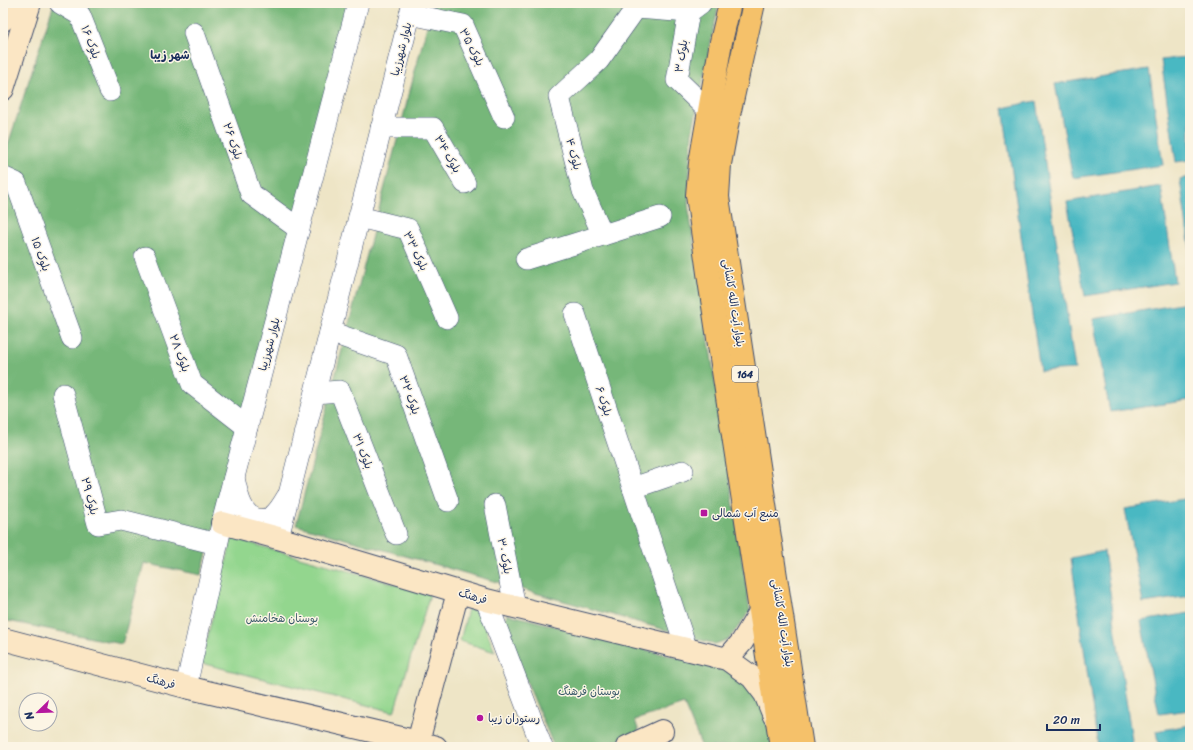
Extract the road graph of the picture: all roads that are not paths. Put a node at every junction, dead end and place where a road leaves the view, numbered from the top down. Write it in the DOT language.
graph roads {
  1 [pos="8,3"];
  2 [pos="30,3"];
  3 [pos="60,3"];
  4 [pos="730,3"];
  5 [pos="754,3"];
  6 [pos="636,5"];
  7 [pos="352,7"];
  8 [pos="695,7"];
  9 [pos="411,9"];
  10 [pos="3,20"];
  11 [pos="194,33"];
  12 [pos="3,89"];
  13 [pos="110,91"];
  14 [pos="709,111"];
  15 [pos="504,117"];
  16 [pos="381,128"];
  17 [pos="3,177"];
  18 [pos="465,183"];
  19 [pos="359,217"];
  20 [pos="660,217"];
  21 [pos="299,229"];
  22 [pos="603,235"];
  23 [pos="145,257"];
  24 [pos="526,259"];
  25 [pos="575,314"];
  26 [pos="447,318"];
  27 [pos="330,332"];
  28 [pos="72,338"];
  29 [pos="315,393"];
  30 [pos="63,394"];
  31 [pos="247,427"];
  32 [pos="683,471"];
  33 [pos="234,477"];
  34 [pos="633,488"];
  35 [pos="290,493"];
  36 [pos="448,501"];
  37 [pos="494,505"];
  38 [pos="222,523"];
  39 [pos="396,534"];
  40 [pos="278,538"];
  41 [pos="217,544"];
  42 [pos="458,592"];
  43 [pos="486,600"];
  44 [pos="515,607"];
  45 [pos="760,612"];
  46 [pos="3,639"];
  47 [pos="687,650"];
  48 [pos="727,659"];
  49 [pos="186,688"];
  50 [pos="777,724"];
  51 [pos="662,732"];
  52 [pos="427,744"];
  53 [pos="542,747"];
  54 [pos="627,747"];
  55 [pos="781,747"];
  56 [pos="802,747"];
  1 -- 10 [label="street"];
  2 -- 12 [label="street"];
  3 -- 13 [label="street, بلوک ۱۶"];
  4 -- 14 [label="main road, بلوار آیت الله کاشانی / 164"];
  5 -- 56 [label="main road, بلوار آیت الله کاشانی / 164"];
  6 -- 8 [label="street, بلوک ۳"];
  6 -- 22 [label="street, بلوک ۴"];
  7 -- 21 [label="street, بلوار شهرزیبا"];
  8 -- 14 [label="street, بلوک ۳"];
  9 -- 15 [label="street, بلوک ۳۵"];
  9 -- 16 [label="street, بلوار شهرزیبا"];
  11 -- 21 [label="street, بلوک ۲۶"];
  14 -- 45 [label="main road, بلوار آیت الله کاشانی / 164"];
  16 -- 18 [label="street, بلوک ۳۴"];
  16 -- 19 [label="street, بلوار شهرزیبا"];
  17 -- 28 [label="street, بلوک ۱۵"];
  19 -- 26 [label="street, بلوک ۳۳"];
  19 -- 27 [label="street, بلوار شهرزیبا"];
  20 -- 22 [label="street"];
  21 -- 31 [label="street, بلوار شهرزیبا"];
  22 -- 24 [label="street"];
  23 -- 31 [label="street, بلوک ۲۸"];
  25 -- 34 [label="street, بلوک ۶"];
  27 -- 29 [label="street, بلوار شهرزیبا"];
  27 -- 36 [label="street, بلوک ۳۲"];
  29 -- 35 [label="street, بلوار شهرزیبا"];
  29 -- 39 [label="street, بلوک ۳۱"];
  30 -- 41 [label="street, بلوک ۲۹"];
  31 -- 33 [label="street, بلوار شهرزیبا"];
  32 -- 34 [label="street"];
  33 -- 35 [label="street"];
  33 -- 38 [label="street, بلوار شهرزیبا"];
  34 -- 47 [label="street, بلوک ۶"];
  35 -- 40 [label="street, بلوار شهرزیبا"];
  37 -- 44 [label="street, بلوک ۳۰"];
  38 -- 40 [label="street, فرهنگ"];
  38 -- 41 [label="street, بلوار شهرزیبا"];
  40 -- 42 [label="street, فرهنگ"];
  41 -- 49 [label="street, بلوار شهرزیبا"];
  42 -- 43 [label="street, فرهنگ"];
  42 -- 52 [label="street"];
  43 -- 44 [label="street, فرهنگ"];
  43 -- 53 [label="street"];
  44 -- 47 [label="street, فرهنگ"];
  45 -- 48 [label="street"];
  45 -- 50 [label="main road, بلوار آیت الله کاشانی / 164"];
  46 -- 49 [label="street, فرهنگ"];
  47 -- 48 [label="street, فرهنگ"];
  48 -- 50 [label="street"];
  49 -- 52 [label="street, فرهنگ"];
  50 -- 55 [label="main road, بلوار آیت الله کاشانی / 164"];
  51 -- 54 [label="street"];
}
